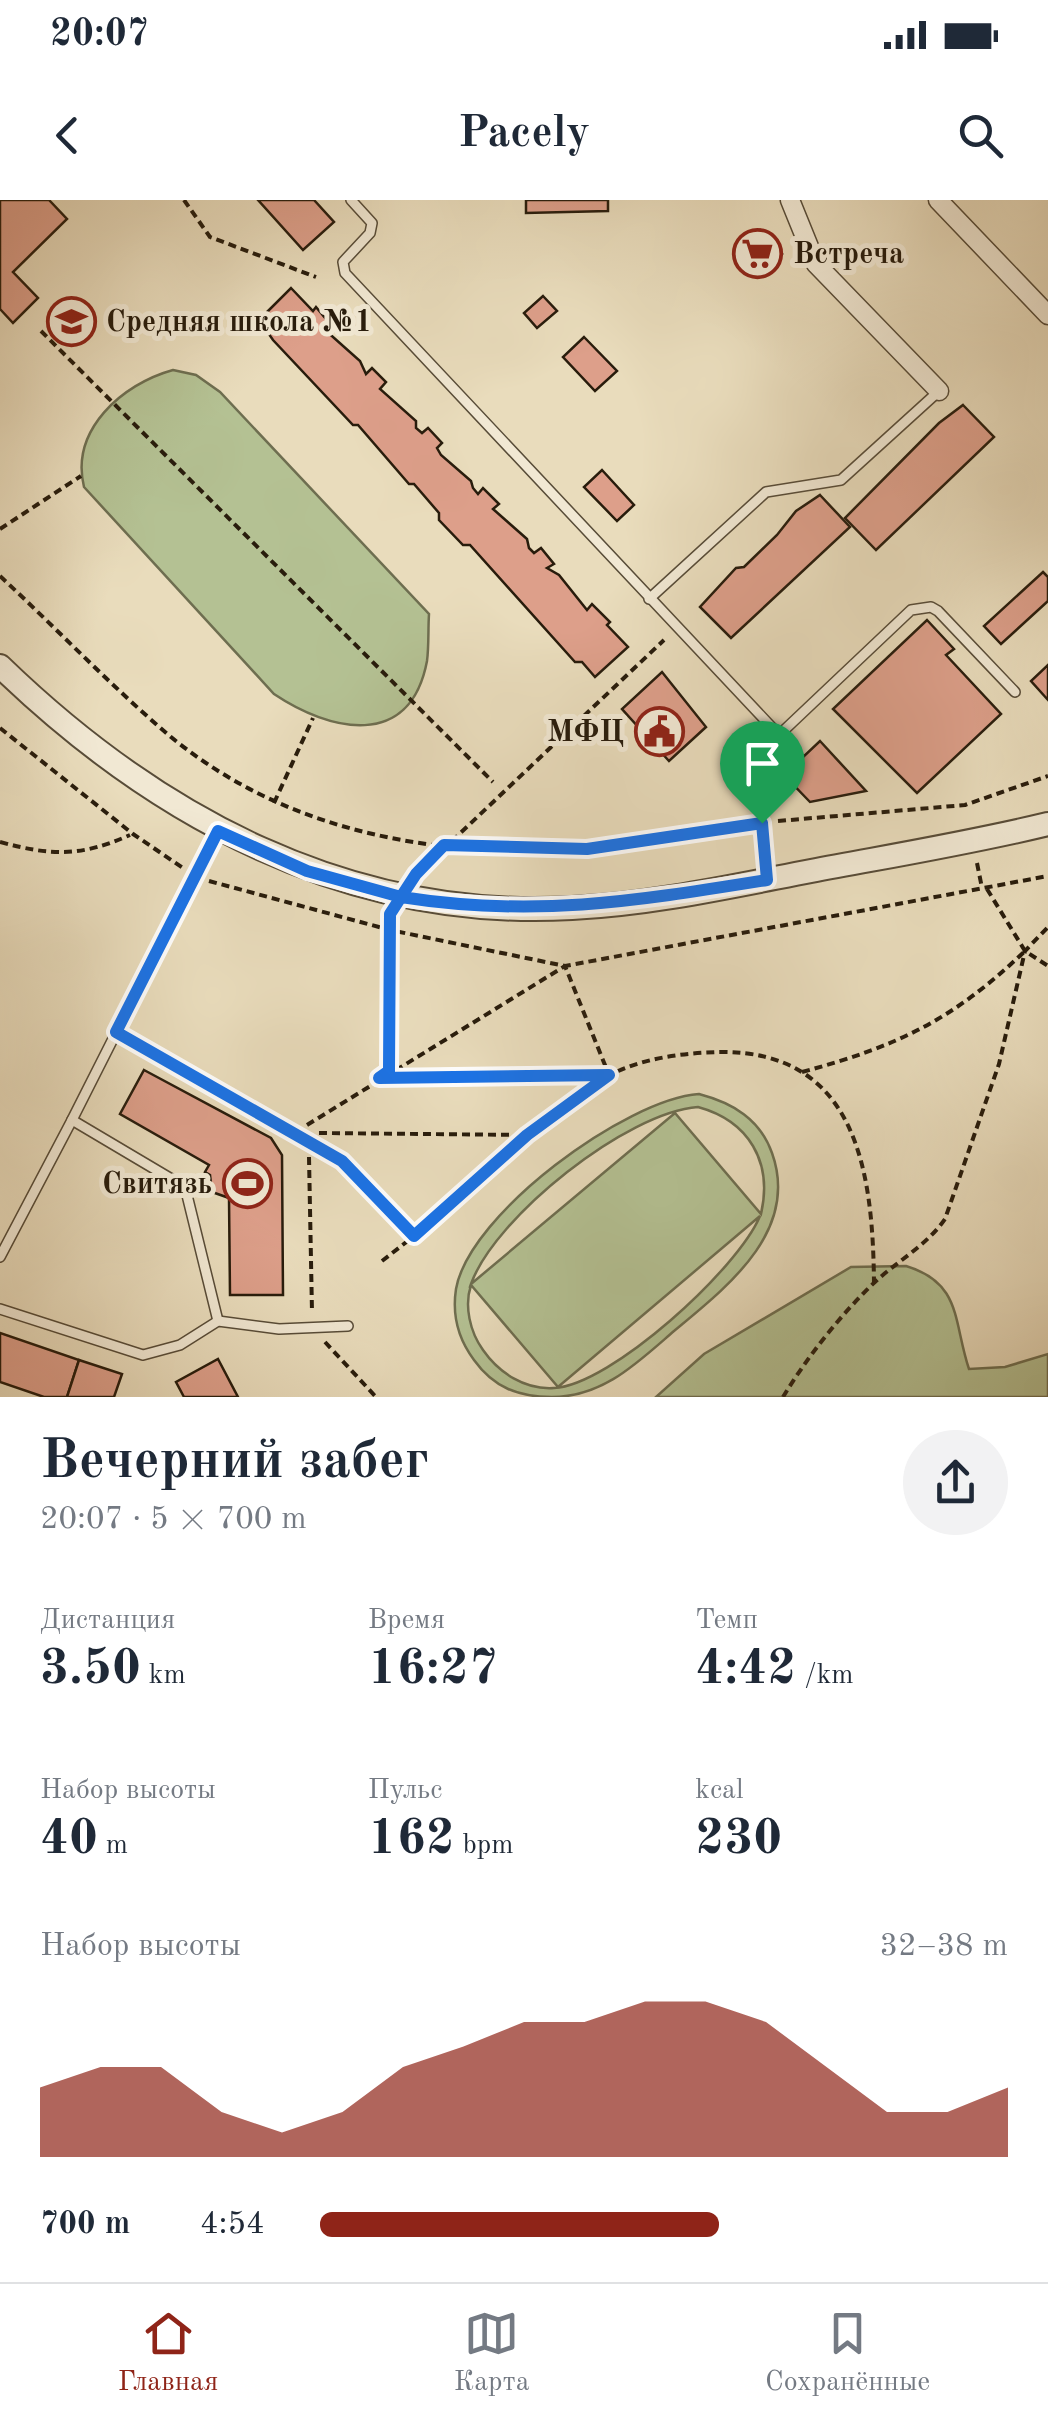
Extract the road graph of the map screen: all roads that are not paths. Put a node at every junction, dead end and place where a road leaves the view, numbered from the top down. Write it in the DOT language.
graph roads {
  1 [pos="351,200"];
  2 [pos="790,200"];
  3 [pos="938,200"];
  4 [pos="1048,315"];
  5 [pos="939,391"];
  6 [pos="649,599"];
  7 [pos="0,666"];
  8 [pos="1015,692"];
  9 [pos="780,736"];
  10 [pos="1048,824"];
  11 [pos="218,831"];
  12 [pos="767,880"];
  13 [pos="116,1032"];
  14 [pos="72,1120"];
  15 [pos="309,1141"];
  16 [pos="0,1257"];
  17 [pos="0,1310"];
  18 [pos="218,1321"];
  19 [pos="348,1326"];
  1 -- 6 [label="lane"];
  2 -- 5 [label="street"];
  3 -- 4 [label="street"];
  5 -- 6 [label="lane"];
  6 -- 9 [label="lane"];
  7 -- 11 [label="street"];
  8 -- 9 [label="lane"];
  9 -- 12 [label="lane"];
  10 -- 12 [label="street"];
  11 -- 12 [label="street"];
  11 -- 13 [label="lane"];
  13 -- 14 [label="lane"];
  13 -- 15 [label="lane"];
  14 -- 16 [label="lane"];
  14 -- 18 [label="lane"];
  17 -- 18 [label="lane"];
  18 -- 19 [label="lane"];
}
